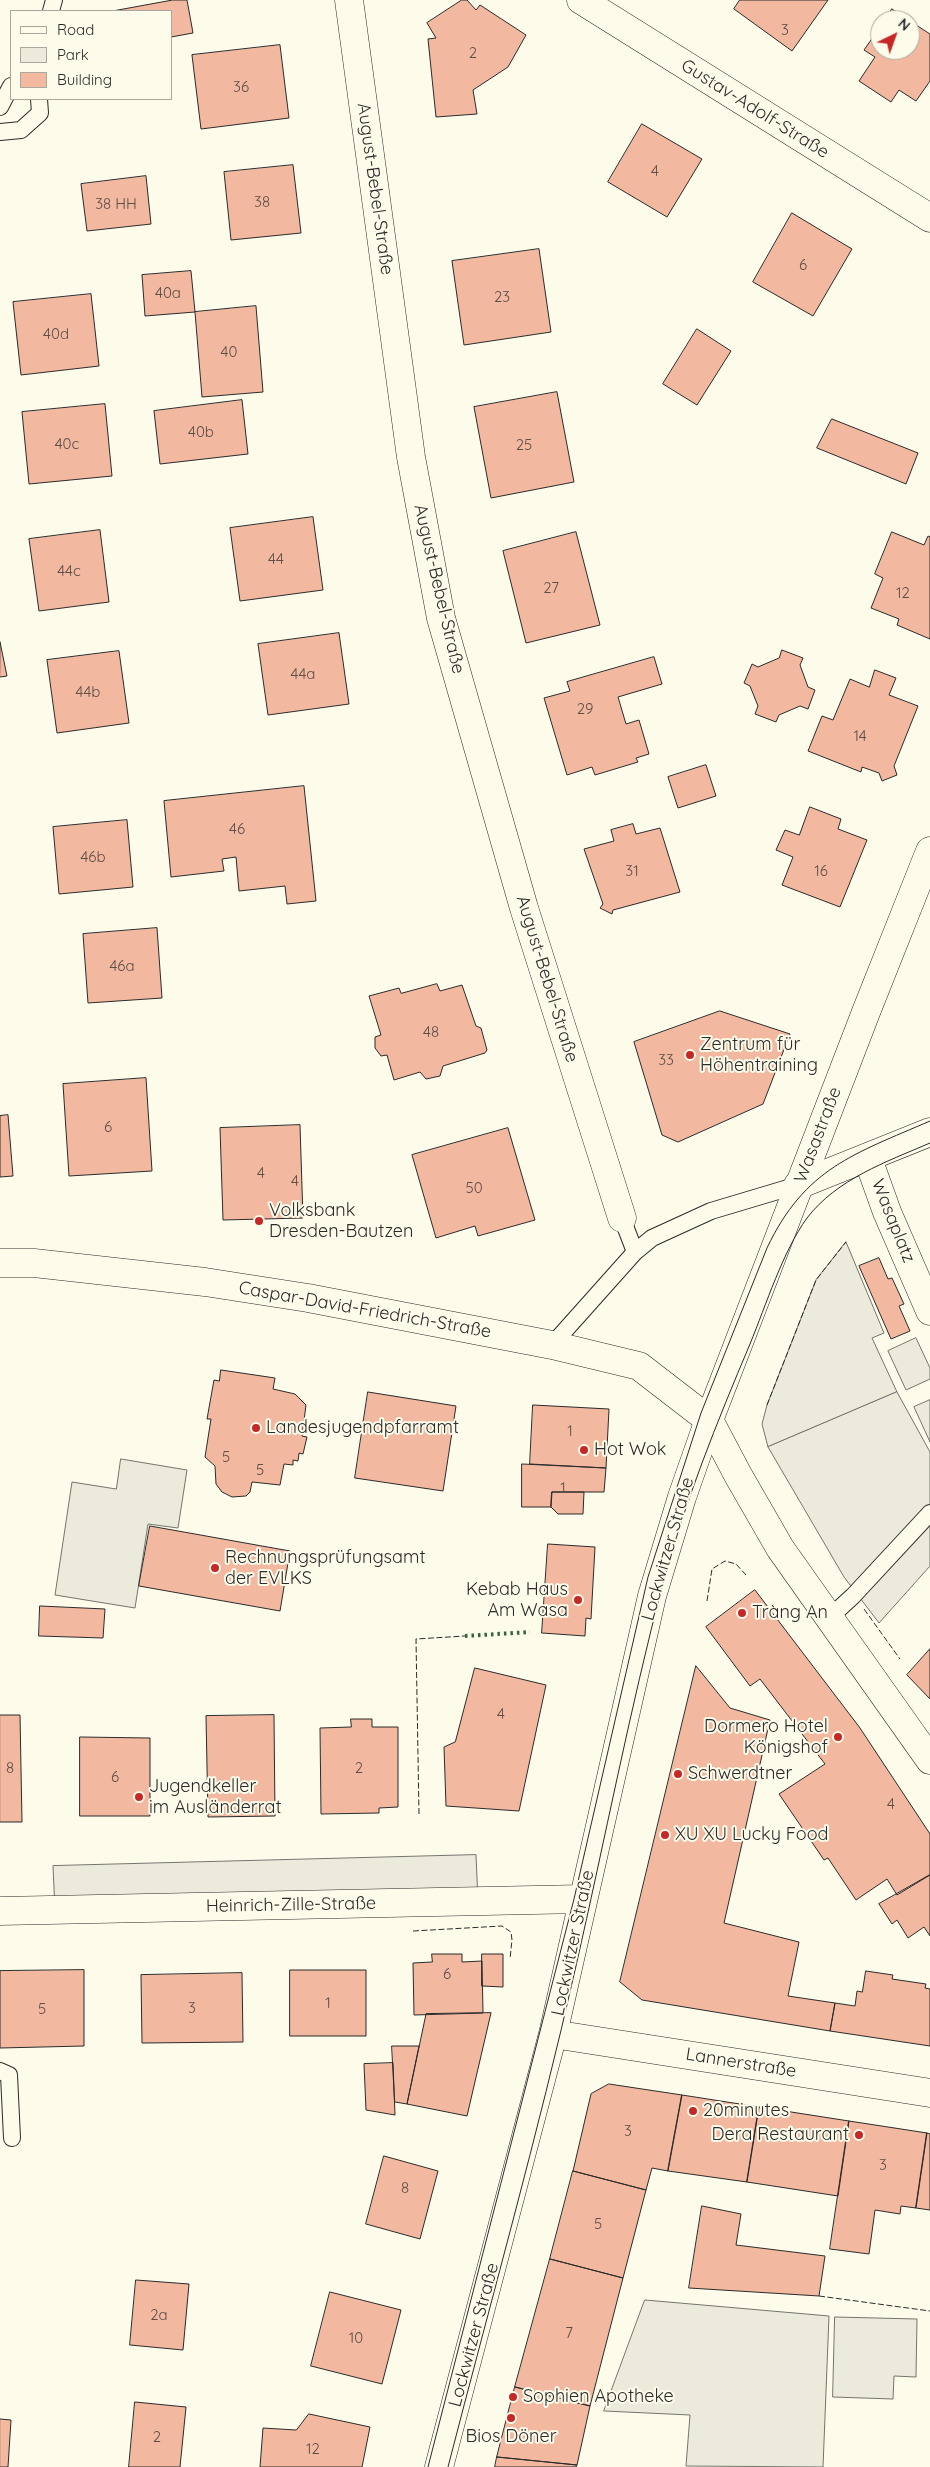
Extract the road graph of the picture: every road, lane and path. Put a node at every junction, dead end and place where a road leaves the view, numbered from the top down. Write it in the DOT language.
graph roads {
  1 [pos="349,0"];
  2 [pos="580,0"];
  3 [pos="10,88"];
  4 [pos="39,100"];
  5 [pos="0,107"];
  6 [pos="0,132"];
  7 [pos="930,218"];
  8 [pos="930,851"];
  9 [pos="930,1132"];
  10 [pos="868,1158"];
  11 [pos="798,1185"];
  12 [pos="622,1218"];
  13 [pos="635,1252"];
  14 [pos="0,1263"];
  15 [pos="930,1311"];
  16 [pos="552,1345"];
  17 [pos="709,1420"];
  18 [pos="930,1513"];
  19 [pos="829,1618"];
  20 [pos="930,1760"];
  21 [pos="582,1899"];
  22 [pos="0,1911"];
  23 [pos="553,2034"];
  24 [pos="0,2071"];
  25 [pos="930,2093"];
  26 [pos="12,2138"];
  27 [pos="439,2467"];
  1 -- 12 [label="street, August-Bebel-Straße"];
  2 -- 7 [label="street, Gustav-Adolf-Straße"];
  3 -- 5 [label="lane"];
  4 -- 6 [label="lane"];
  8 -- 11 [label="street, Wasastraße"];
  9 -- 10 [label="street"];
  10 -- 11 [label="street"];
  10 -- 15 [label="street, Wasaplatz"];
  11 -- 13 [label="lane"];
  11 -- 17 [label="street, Wasastraße"];
  12 -- 13 [label="lane"];
  13 -- 16 [label="lane"];
  14 -- 16 [label="street, Caspar-David-Friedrich-Straße"];
  16 -- 17 [label="street, Caspar-David-Friedrich-Straße"];
  17 -- 19 [label="street"];
  17 -- 21 [label="street, Lockwitzer Straße"];
  18 -- 19 [label="lane"];
  19 -- 20 [label="street"];
  21 -- 22 [label="street, Heinrich-Zille-Straße"];
  21 -- 23 [label="street, Lockwitzer Straße"];
  23 -- 25 [label="street, Lannerstraße"];
  23 -- 27 [label="street, Lockwitzer Straße"];
  24 -- 26 [label="lane"];
}
